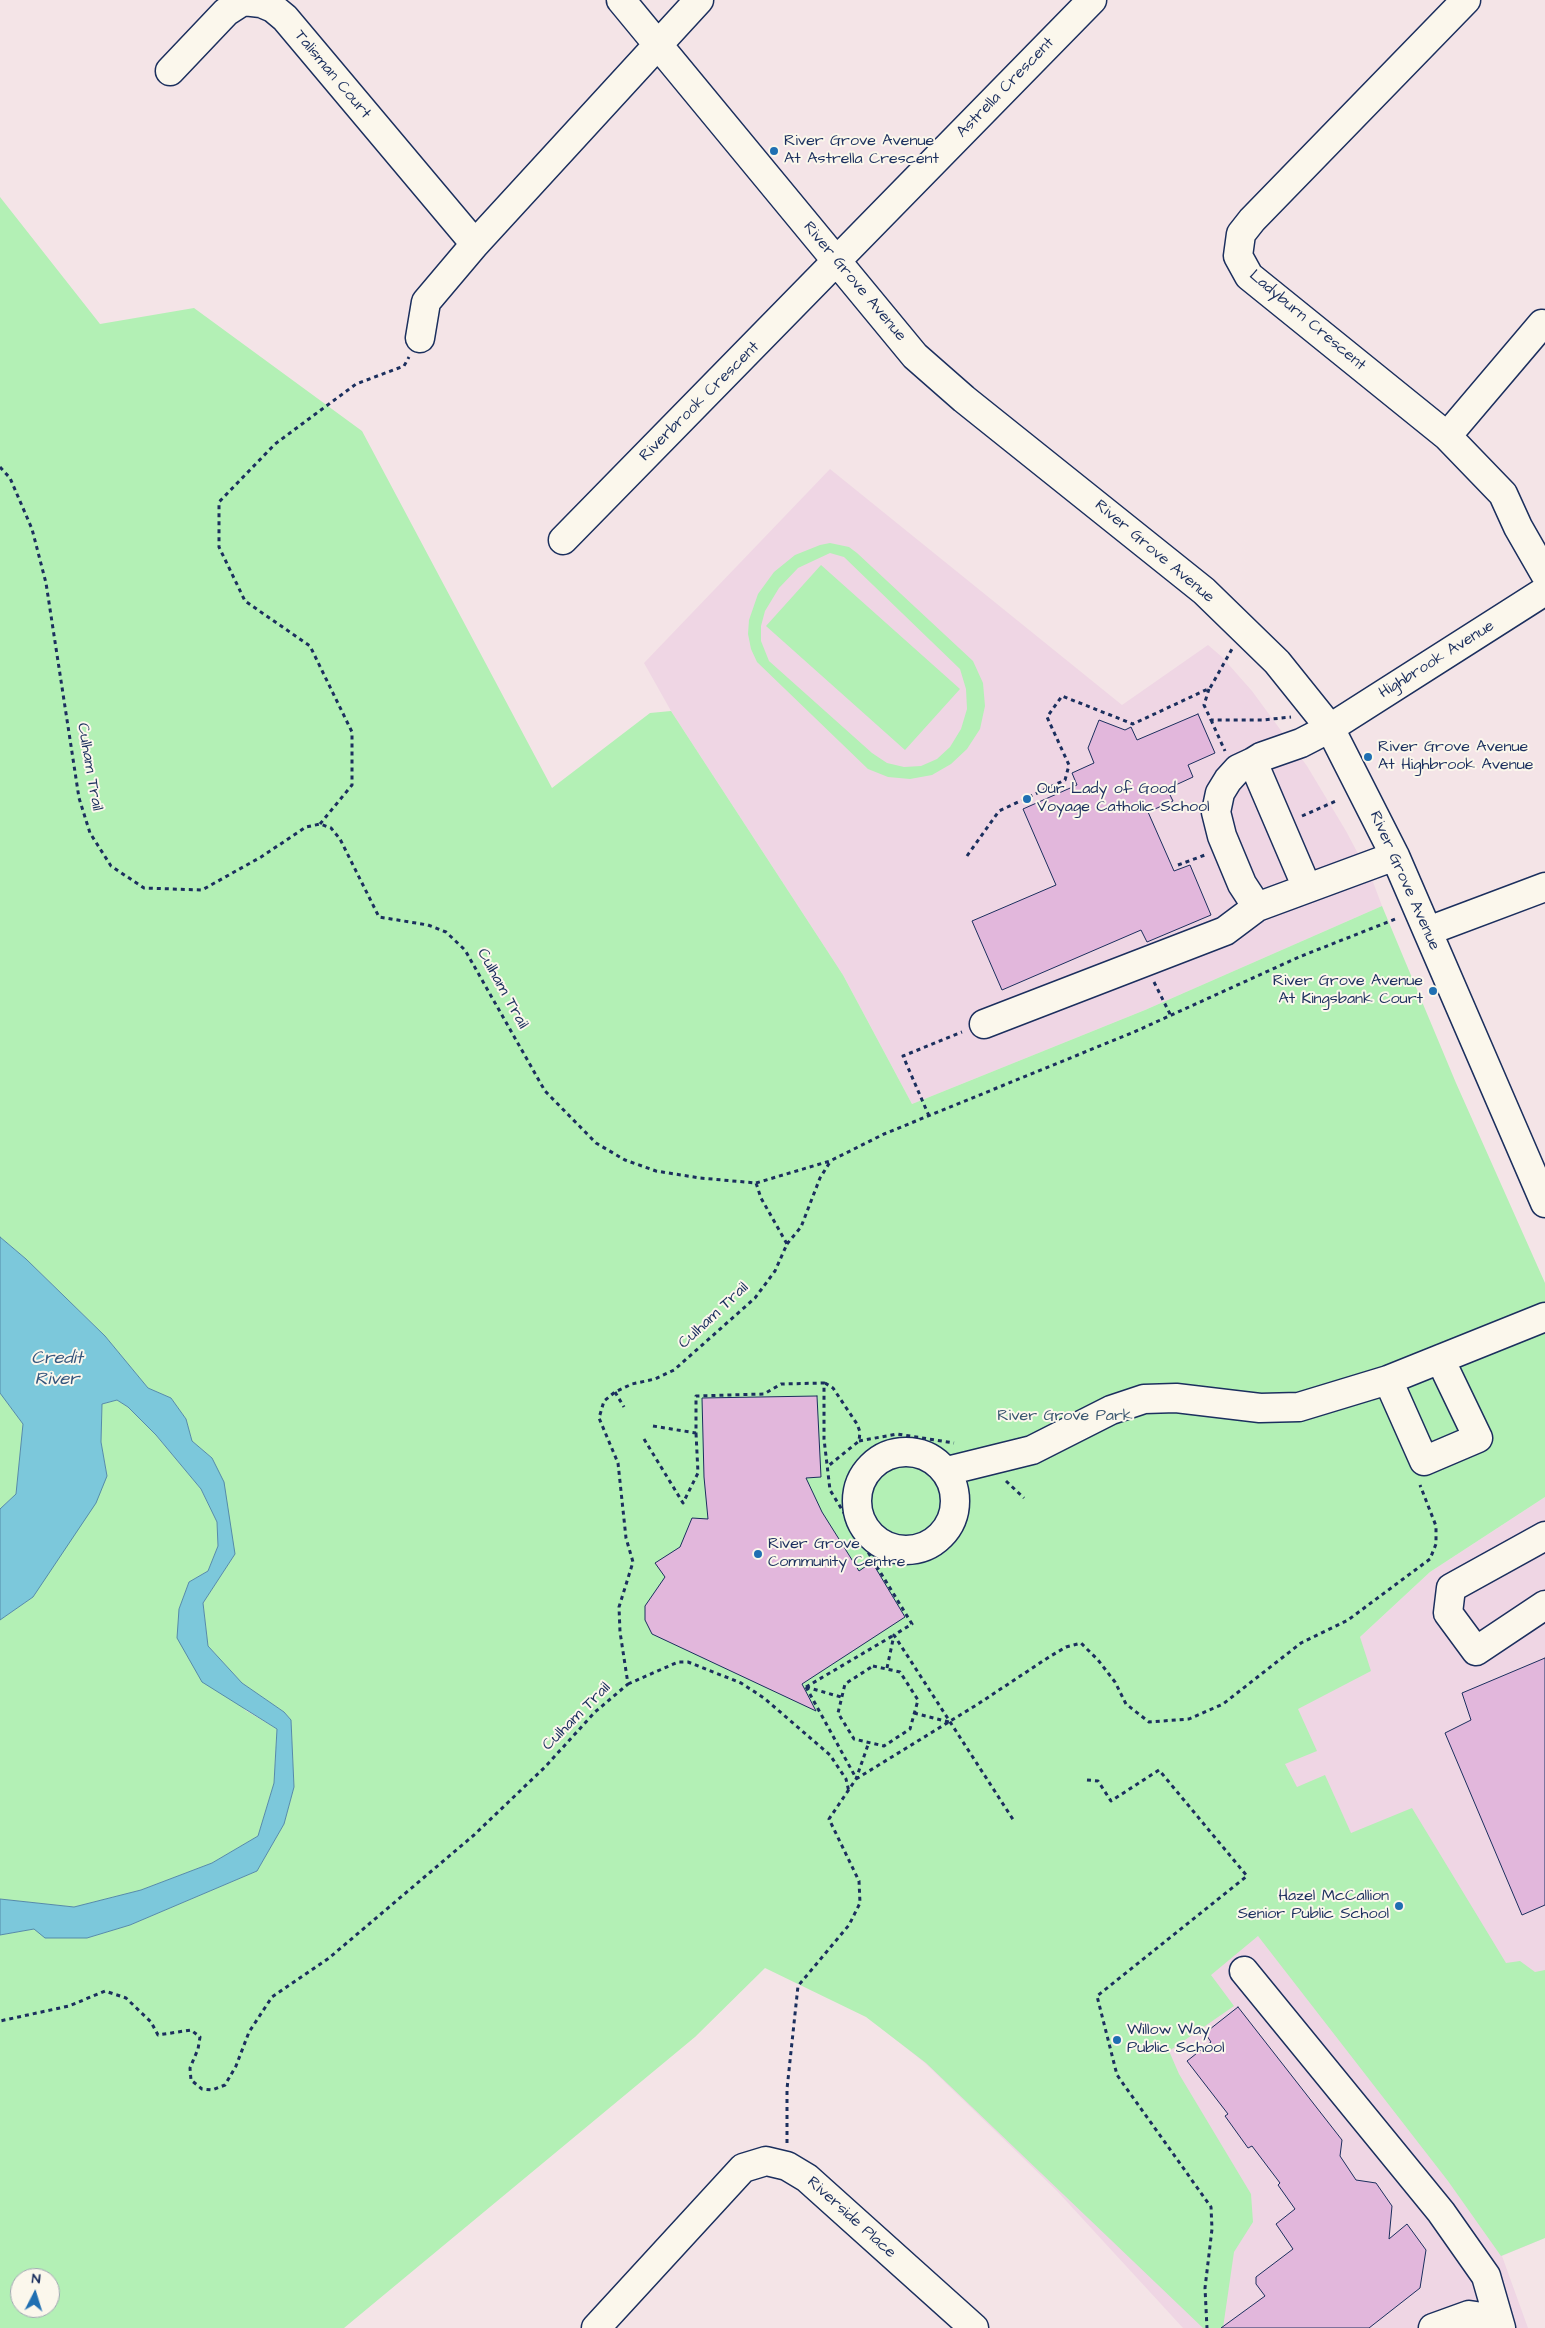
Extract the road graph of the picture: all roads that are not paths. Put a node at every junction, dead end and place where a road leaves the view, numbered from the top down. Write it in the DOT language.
graph roads {
  1 [pos="621,0"];
  2 [pos="699,0"];
  3 [pos="1092,0"];
  4 [pos="1466,0"];
  5 [pos="658,44"];
  6 [pos="170,71"];
  7 [pos="475,244"];
  8 [pos="837,263"];
  9 [pos="1542,324"];
  10 [pos="420,338"];
  11 [pos="1447,436"];
  12 [pos="563,540"];
  13 [pos="1545,574"];
  14 [pos="1545,591"];
  15 [pos="1324,721"];
  16 [pos="1253,762"];
  17 [pos="1395,856"];
  18 [pos="1545,886"];
  19 [pos="1307,888"];
  20 [pos="1257,907"];
  21 [pos="1428,931"];
  22 [pos="984,1024"];
  23 [pos="1545,1203"];
  24 [pos="1545,1317"];
  25 [pos="1440,1359"];
  26 [pos="1388,1380"];
  27 [pos="947,1471"];
  28 [pos="1545,1536"];
  29 [pos="1545,1605"];
  30 [pos="1244,1971"];
  31 [pos="1499,2323"];
  32 [pos="596,2328"];
  33 [pos="974,2328"];
  34 [pos="1433,2328"];
  1 -- 5 [label="street, River Grove Avenue"];
  2 -- 5 [label="street"];
  3 -- 8 [label="street, Astrella Crescent"];
  4 -- 11 [label="street, Ladyburn Crescent"];
  5 -- 7 [label="street"];
  5 -- 8 [label="street, River Grove Avenue"];
  6 -- 7 [label="street, Talisman Court"];
  7 -- 10 [label="street"];
  8 -- 12 [label="street, Riverbrook Crescent"];
  8 -- 15 [label="street, River Grove Avenue"];
  9 -- 11 [label="street"];
  11 -- 13 [label="street, Ladyburn Crescent"];
  14 -- 15 [label="street, Highbrook Avenue"];
  15 -- 16 [label="street, Highbrook Avenue"];
  15 -- 17 [label="street, River Grove Avenue"];
  16 -- 19 [label="street"];
  16 -- 20 [label="street, Highbrook Avenue"];
  17 -- 19 [label="street"];
  17 -- 21 [label="street, River Grove Avenue"];
  18 -- 21 [label="street"];
  19 -- 20 [label="street"];
  20 -- 22 [label="street"];
  21 -- 23 [label="street, River Grove Avenue"];
  24 -- 25 [label="street"];
  25 -- 26 [label="street"];
  25 -- 26 [label="street"];
  26 -- 27 [label="street"];
  28 -- 29 [label="street"];
  30 -- 31 [label="street"];
  31 -- 34 [label="street"];
  32 -- 33 [label="street, Riverside Place"];
}
